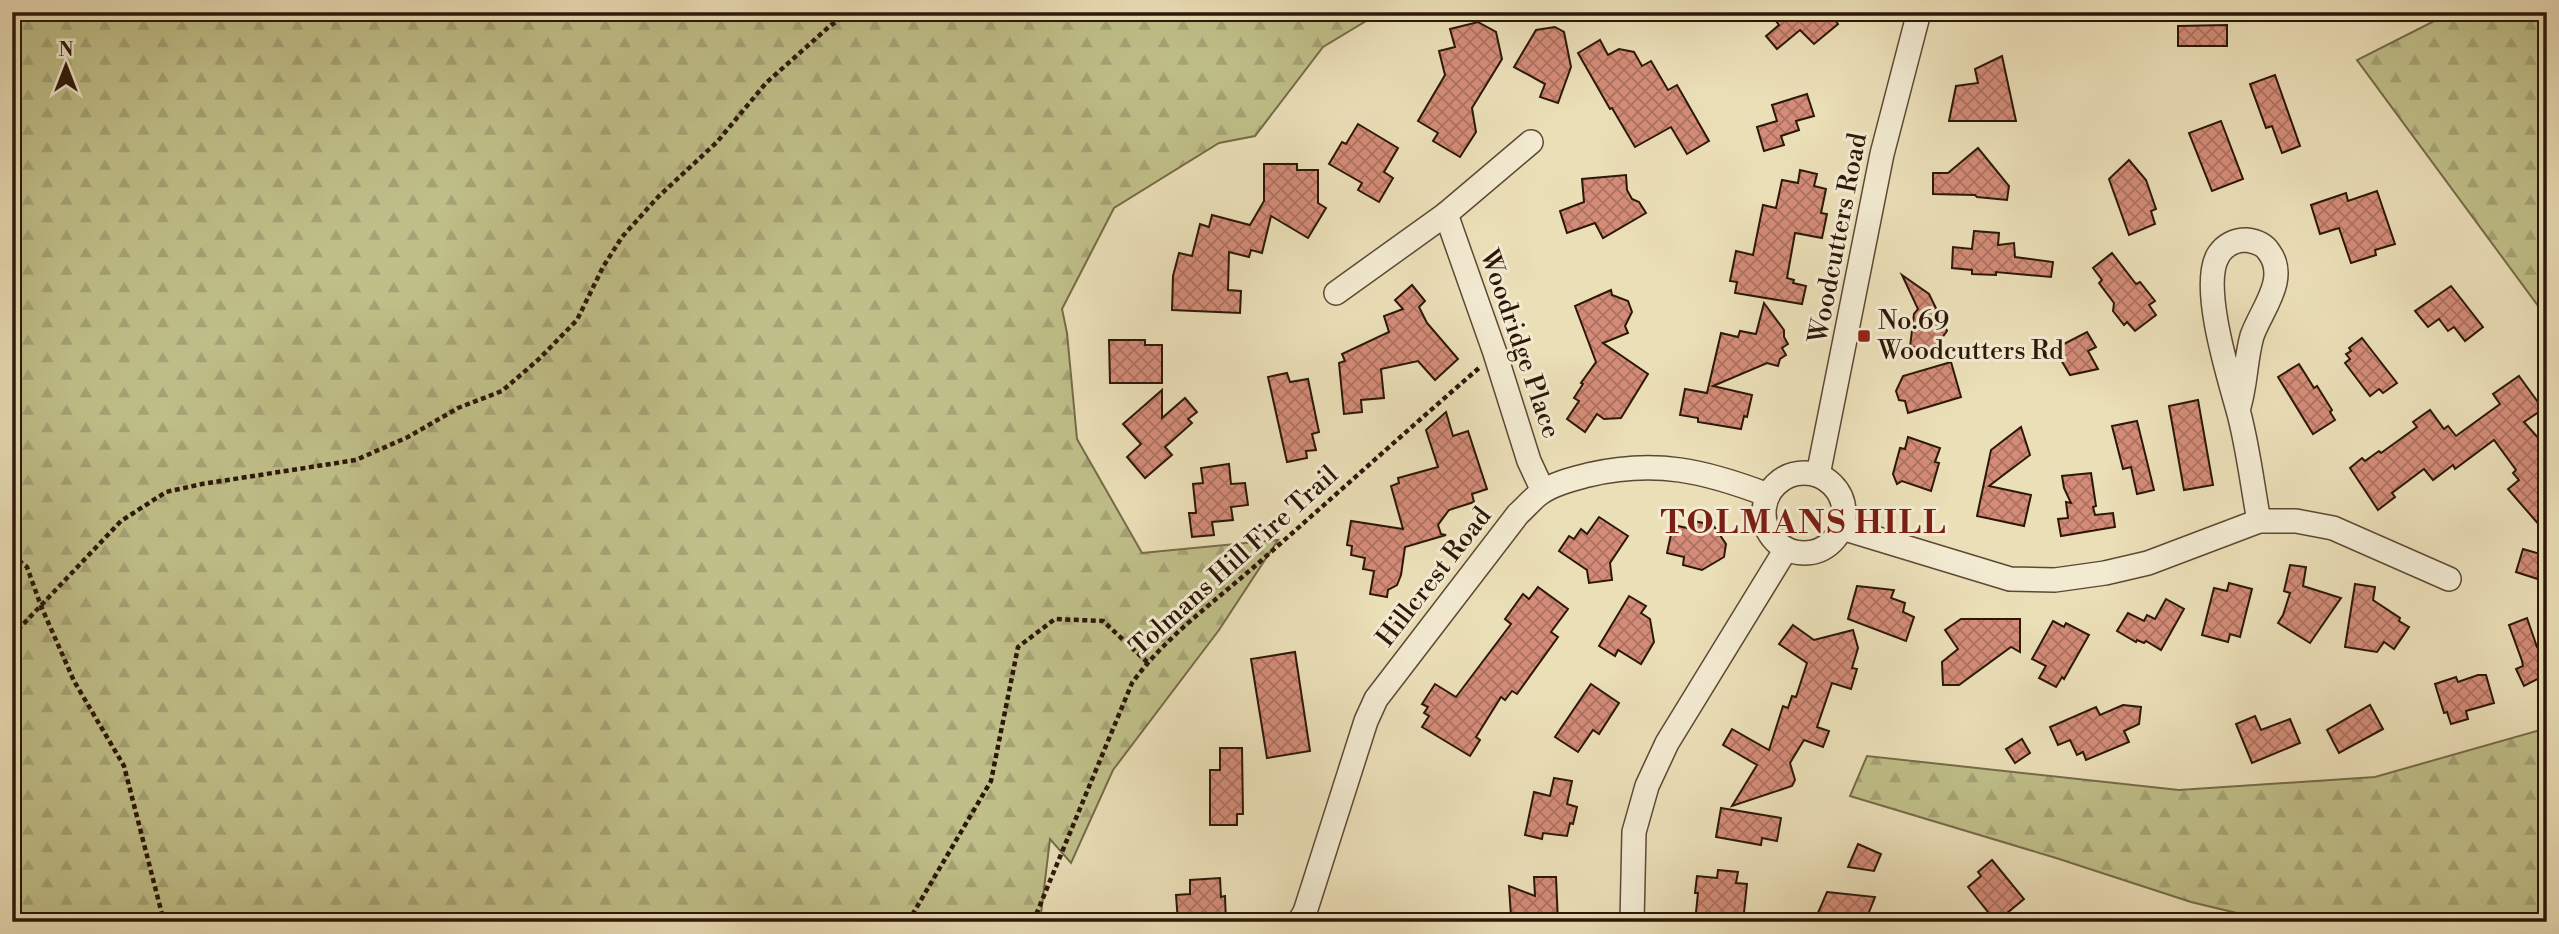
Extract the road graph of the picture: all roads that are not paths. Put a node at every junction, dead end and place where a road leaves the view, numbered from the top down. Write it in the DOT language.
graph roads {
  1 [pos="1919,12"];
  2 [pos="1531,142"];
  3 [pos="1446,214"];
  4 [pos="1336,293"];
  5 [pos="2238,410"];
  6 [pos="1818,475"];
  7 [pos="1543,491"];
  8 [pos="1769,495"];
  9 [pos="2259,521"];
  10 [pos="1842,528"];
  11 [pos="1786,549"];
  12 [pos="2449,579"];
  13 [pos="1307,918"];
  14 [pos="1633,922"];
  1 -- 6 [label="street, Woodcutters Road"];
  2 -- 3 [label="street"];
  3 -- 4 [label="street"];
  3 -- 7 [label="street, Woodridge Place"];
  5 -- 5 [label="street"];
  5 -- 9 [label="street"];
  6 -- 8 [label="street"];
  6 -- 10 [label="street"];
  7 -- 8 [label="street, Hillcrest Road"];
  7 -- 13 [label="street, Hillcrest Road"];
  8 -- 11 [label="street"];
  9 -- 10 [label="street"];
  9 -- 12 [label="street"];
  10 -- 11 [label="street"];
  11 -- 14 [label="street"];
}
